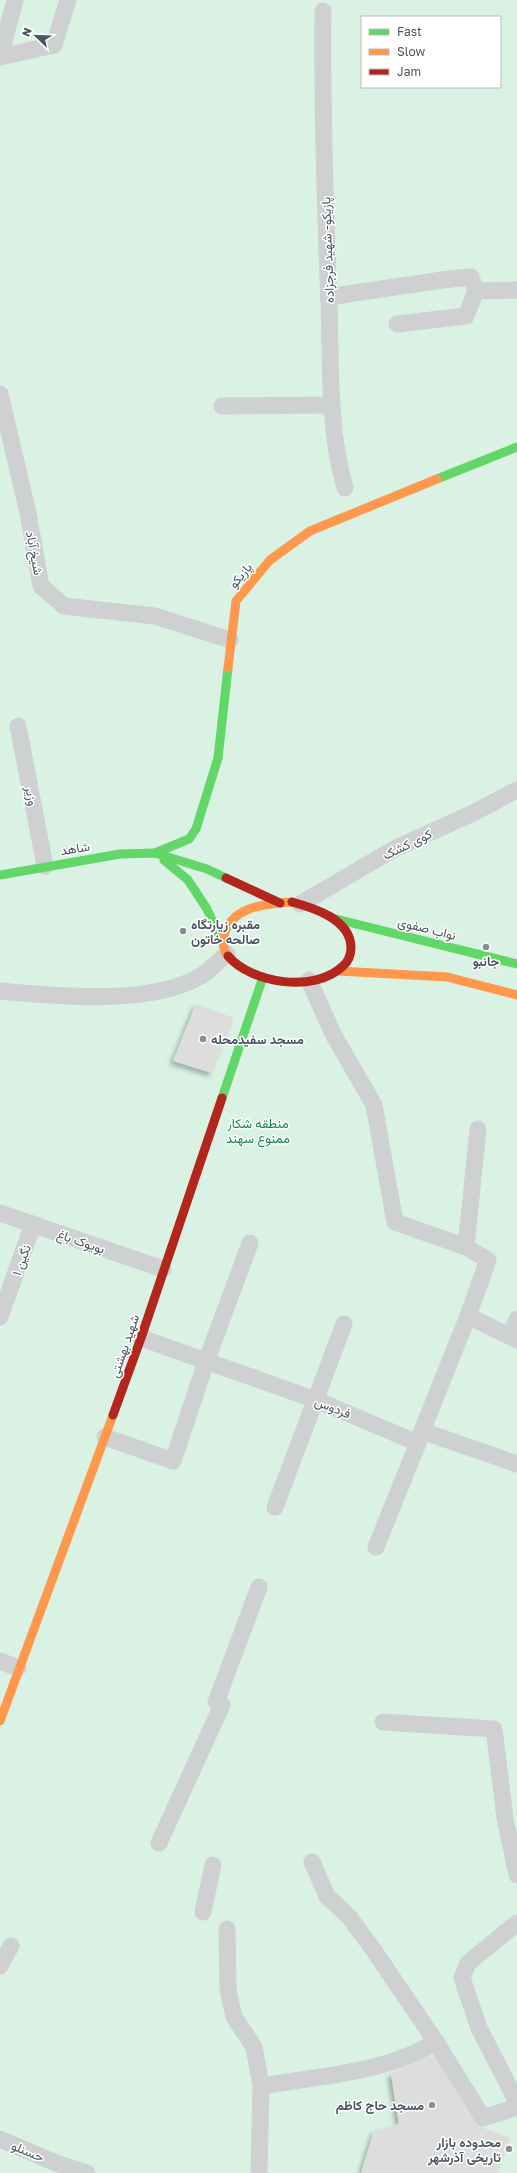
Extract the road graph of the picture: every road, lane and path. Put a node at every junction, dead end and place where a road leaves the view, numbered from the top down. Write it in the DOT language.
graph roads {
  1 [pos="15,0"];
  2 [pos="68,0"];
  3 [pos="323,11"];
  4 [pos="0,57"];
  5 [pos="517,290"];
  6 [pos="476,291"];
  7 [pos="328,297"];
  8 [pos="398,324"];
  9 [pos="0,394"];
  10 [pos="332,405"];
  11 [pos="222,406"];
  12 [pos="517,447"];
  13 [pos="345,488"];
  14 [pos="230,640"];
  15 [pos="18,726"];
  16 [pos="517,790"];
  17 [pos="155,853"];
  18 [pos="45,866"];
  19 [pos="0,875"];
  20 [pos="280,903"];
  21 [pos="300,904"];
  22 [pos="331,918"];
  23 [pos="225,949"];
  24 [pos="517,964"];
  25 [pos="338,971"];
  26 [pos="263,977"];
  27 [pos="309,980"];
  28 [pos="0,991"];
  29 [pos="517,994"];
  30 [pos="478,1129"];
  31 [pos="0,1212"];
  32 [pos="34,1224"];
  33 [pos="250,1243"];
  34 [pos="466,1247"];
  35 [pos="163,1269"];
  36 [pos="468,1316"];
  37 [pos="0,1318"];
  38 [pos="517,1319"];
  39 [pos="344,1324"];
  40 [pos="141,1338"];
  41 [pos="514,1338"];
  42 [pos="206,1362"];
  43 [pos="316,1400"];
  44 [pos="105,1437"];
  45 [pos="420,1437"];
  46 [pos="517,1464"];
  47 [pos="275,1507"];
  48 [pos="376,1547"];
  49 [pos="259,1587"];
  50 [pos="0,1662"];
  51 [pos="18,1668"];
  52 [pos="0,1721"];
  53 [pos="383,1722"];
  54 [pos="159,1843"];
  55 [pos="312,1862"];
  56 [pos="213,1864"];
  57 [pos="517,1875"];
  58 [pos="203,1912"];
  59 [pos="517,1923"];
  60 [pos="227,1929"];
  61 [pos="11,1946"];
  62 [pos="0,1966"];
  63 [pos="436,2042"];
  64 [pos="261,2086"];
  65 [pos="517,2102"];
  66 [pos="517,2107"];
  67 [pos="0,2140"];
  68 [pos="54,2168"];
  69 [pos="88,2173"];
  70 [pos="259,2173"];
  1 -- 4 [label="street"];
  2 -- 4 [label="street"];
  3 -- 7 [label="street, پازیکو- شهید فرجزاده"];
  5 -- 6 [label="street"];
  6 -- 7 [label="street"];
  6 -- 8 [label="street"];
  7 -- 10 [label="street, پازیکو- شهید فرجزاده"];
  9 -- 14 [label="street, شیخ آباد"];
  10 -- 11 [label="street"];
  10 -- 13 [label="street, پازیکو- شهید فرجزاده"];
  12 -- 14 [label="street, پازیکو"];
  14 -- 17 [label="street, پازیکو"];
  15 -- 18 [label="street, وزیر"];
  16 -- 21 [label="street, کوی کشک"];
  17 -- 18 [label="street, شاهد"];
  17 -- 20 [label="street"];
  17 -- 23 [label="street"];
  18 -- 19 [label="street, شاهد"];
  20 -- 21 [label="street"];
  20 -- 23 [label="street"];
  21 -- 22 [label="street"];
  22 -- 24 [label="street, نواب صفوی"];
  22 -- 25 [label="street"];
  23 -- 26 [label="street"];
  23 -- 28 [label="street"];
  25 -- 27 [label="street"];
  25 -- 29 [label="street"];
  26 -- 27 [label="street"];
  26 -- 35 [label="street, شهید بهشتی"];
  27 -- 34 [label="street"];
  30 -- 34 [label="street"];
  31 -- 32 [label="street, بویوک باغ"];
  32 -- 35 [label="street, بویوک باغ"];
  32 -- 37 [label="street, نگین ۱"];
  33 -- 42 [label="street"];
  34 -- 36 [label="street"];
  35 -- 40 [label="street, شهید بهشتی"];
  36 -- 41 [label="street"];
  36 -- 45 [label="street"];
  38 -- 41 [label="street"];
  39 -- 43 [label="street"];
  40 -- 42 [label="street, فردوس"];
  40 -- 44 [label="street, شهید بهشتی"];
  42 -- 43 [label="street, فردوس"];
  42 -- 44 [label="street"];
  43 -- 45 [label="street, فردوس"];
  43 -- 47 [label="street"];
  44 -- 51 [label="street, شهید بهشتی"];
  45 -- 46 [label="street, فردوس"];
  45 -- 48 [label="street"];
  49 -- 54 [label="street"];
  50 -- 51 [label="street"];
  51 -- 52 [label="street, شهید بهشتی"];
  53 -- 57 [label="street"];
  55 -- 63 [label="street"];
  56 -- 58 [label="street"];
  59 -- 65 [label="street"];
  60 -- 64 [label="street"];
  61 -- 62 [label="street"];
  63 -- 64 [label="street"];
  63 -- 66 [label="street"];
  64 -- 70 [label="street"];
  67 -- 68 [label="street, حسنلو"];
  68 -- 69 [label="street, حسنلو"];
}
